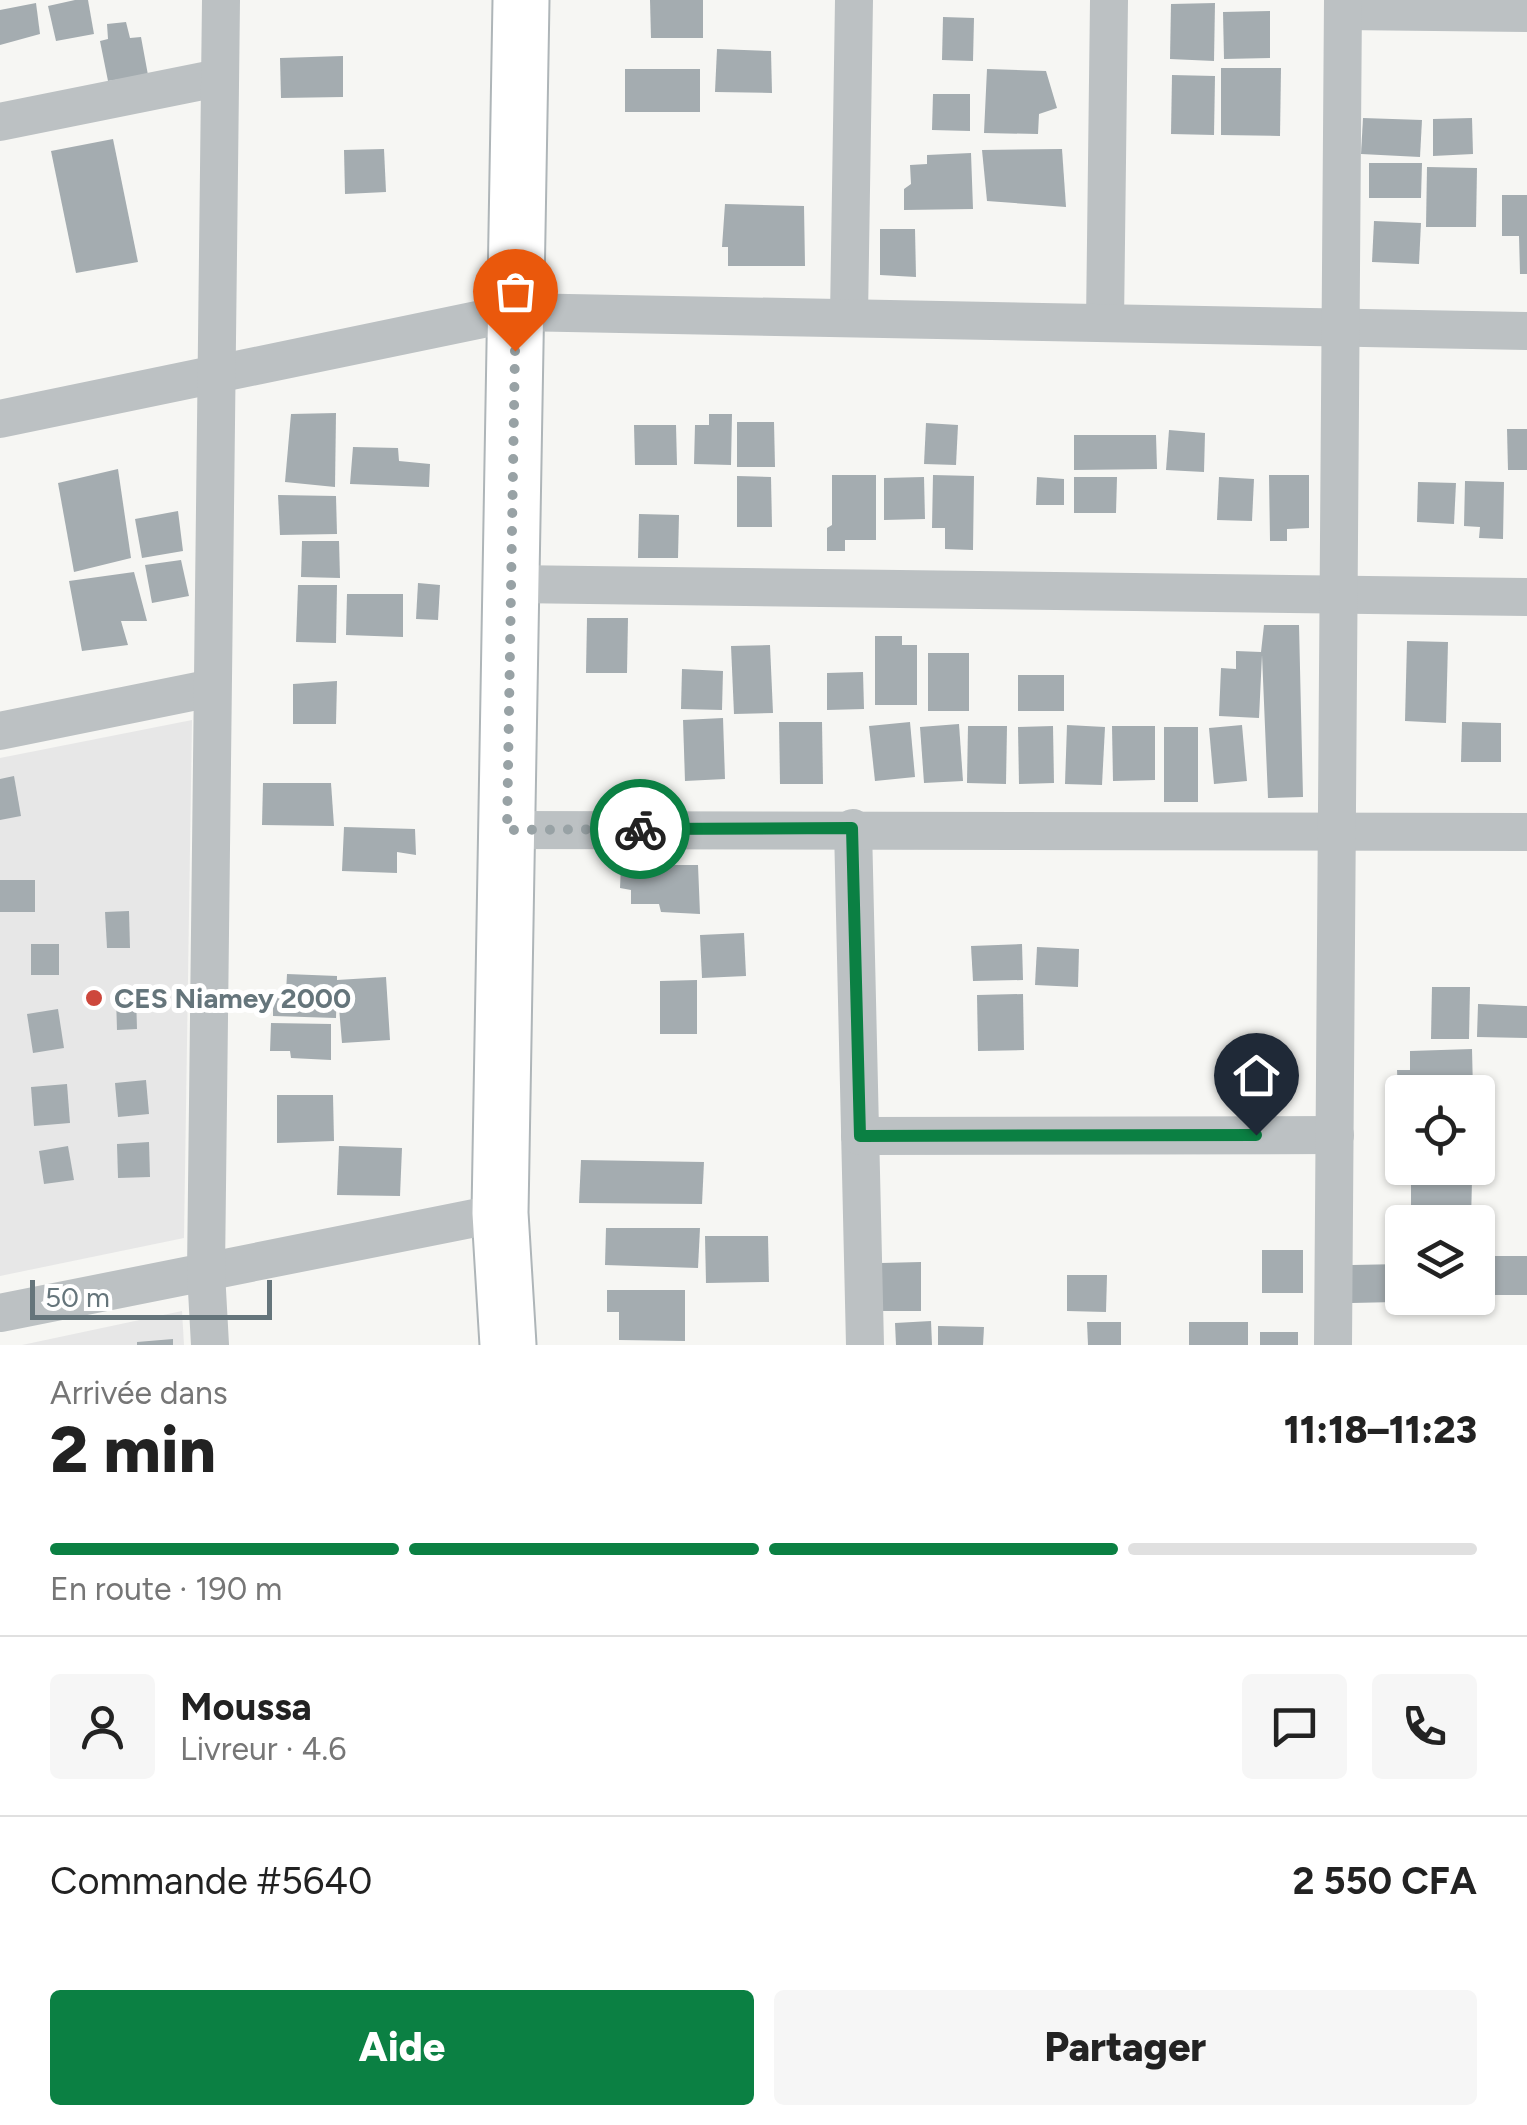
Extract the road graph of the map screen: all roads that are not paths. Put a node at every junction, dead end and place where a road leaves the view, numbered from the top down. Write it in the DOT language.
graph roads {
  1 [pos="221,0"];
  2 [pos="521,0"];
  3 [pos="854,0"];
  4 [pos="1108,0"];
  5 [pos="1343,6"];
  6 [pos="1527,13"];
  7 [pos="218,78"];
  8 [pos="0,122"];
  9 [pos="516,312"];
  10 [pos="849,317"];
  11 [pos="1104,323"];
  12 [pos="1341,328"];
  13 [pos="1527,331"];
  14 [pos="216,376"];
  15 [pos="0,419"];
  16 [pos="511,584"];
  17 [pos="1340,595"];
  18 [pos="1527,597"];
  19 [pos="212,688"];
  20 [pos="0,731"];
  21 [pos="852,828"];
  22 [pos="507,830"];
  23 [pos="1339,831"];
  24 [pos="1527,832"];
  25 [pos="1335,1135"];
  26 [pos="860,1136"];
  27 [pos="500,1213"];
  28 [pos="206,1272"];
  29 [pos="0,1313"];
  30 [pos="210,1345"];
  31 [pos="508,1345"];
  32 [pos="864,1345"];
  33 [pos="1333,1345"];
  1 -- 7 [label="street"];
  2 -- 9 [label="street"];
  3 -- 10 [label="street"];
  4 -- 11 [label="street"];
  5 -- 6 [label="street"];
  5 -- 12 [label="street"];
  7 -- 8 [label="street"];
  7 -- 14 [label="street"];
  9 -- 10 [label="street"];
  9 -- 14 [label="street"];
  9 -- 16 [label="street"];
  10 -- 11 [label="street"];
  11 -- 12 [label="street"];
  12 -- 13 [label="street"];
  12 -- 17 [label="street"];
  14 -- 15 [label="street"];
  14 -- 19 [label="street"];
  16 -- 17 [label="street"];
  16 -- 22 [label="street"];
  17 -- 18 [label="street"];
  17 -- 23 [label="street"];
  19 -- 20 [label="street"];
  19 -- 28 [label="street"];
  21 -- 22 [label="street"];
  21 -- 23 [label="street"];
  21 -- 26 [label="street"];
  22 -- 27 [label="street"];
  23 -- 24 [label="street"];
  23 -- 25 [label="street"];
  25 -- 26 [label="street"];
  25 -- 33 [label="street"];
  26 -- 32 [label="street"];
  27 -- 28 [label="street"];
  27 -- 31 [label="street"];
  28 -- 29 [label="street"];
  28 -- 30 [label="street"];
}
